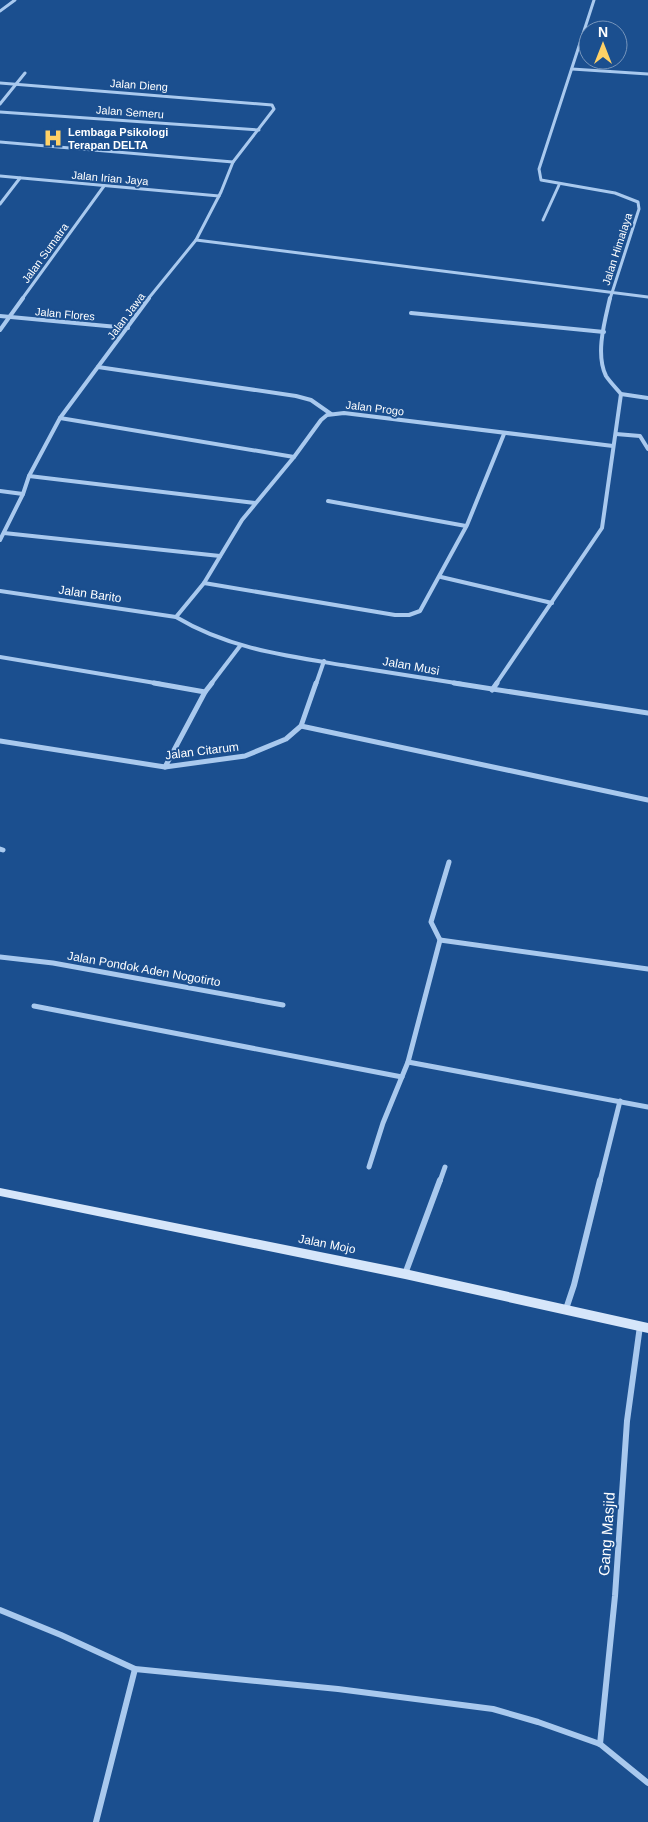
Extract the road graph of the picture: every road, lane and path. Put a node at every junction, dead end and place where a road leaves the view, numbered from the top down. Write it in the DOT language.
graph roads {
  1 [pos="15,0"];
  2 [pos="594,0"];
  3 [pos="1,9"];
  4 [pos="572,69"];
  5 [pos="25,73"];
  6 [pos="648,74"];
  7 [pos="0,83"];
  8 [pos="16,84"];
  9 [pos="0,104"];
  10 [pos="274,109"];
  11 [pos="0,112"];
  12 [pos="259,130"];
  13 [pos="0,142"];
  14 [pos="233,162"];
  15 [pos="0,176"];
  16 [pos="20,178"];
  17 [pos="559,185"];
  18 [pos="104,186"];
  19 [pos="219,196"];
  20 [pos="0,204"];
  21 [pos="543,220"];
  22 [pos="196,240"];
  23 [pos="612,291"];
  24 [pos="648,297"];
  25 [pos="411,313"];
  26 [pos="0,316"];
  27 [pos="9,317"];
  28 [pos="128,328"];
  29 [pos="0,330"];
  30 [pos="604,332"];
  31 [pos="98,367"];
  32 [pos="621,394"];
  33 [pos="648,398"];
  34 [pos="331,414"];
  35 [pos="60,418"];
  36 [pos="504,434"];
  37 [pos="616,434"];
  38 [pos="613,446"];
  39 [pos="648,448"];
  40 [pos="294,457"];
  41 [pos="29,476"];
  42 [pos="0,491"];
  43 [pos="23,494"];
  44 [pos="328,501"];
  45 [pos="256,503"];
  46 [pos="466,526"];
  47 [pos="4,533"];
  48 [pos="0,540"];
  49 [pos="220,556"];
  50 [pos="441,577"];
  51 [pos="204,583"];
  52 [pos="0,591"];
  53 [pos="552,603"];
  54 [pos="176,617"];
  55 [pos="240,646"];
  56 [pos="0,657"];
  57 [pos="324,661"];
  58 [pos="492,690"];
  59 [pos="205,692"];
  60 [pos="648,713"];
  61 [pos="300,726"];
  62 [pos="0,741"];
  63 [pos="165,767"];
  64 [pos="648,800"];
  65 [pos="449,862"];
  66 [pos="440,940"];
  67 [pos="0,957"];
  68 [pos="648,969"];
  69 [pos="283,1005"];
  70 [pos="34,1006"];
  71 [pos="408,1062"];
  72 [pos="402,1077"];
  73 [pos="620,1101"];
  74 [pos="648,1107"];
  75 [pos="369,1167"];
  76 [pos="445,1167"];
  77 [pos="0,1192"];
  78 [pos="405,1274"];
  79 [pos="566,1308"];
  80 [pos="644,1327"];
  81 [pos="0,1610"];
  82 [pos="135,1669"];
  83 [pos="600,1744"];
  84 [pos="647,1780"];
  85 [pos="96,1822"];
  1 -- 3 [label="street"];
  2 -- 4 [label="street"];
  4 -- 6 [label="street"];
  4 -- 17 [label="street, Jalan Himalaya"];
  5 -- 8 [label="street"];
  7 -- 8 [label="street, Jalan Dieng"];
  8 -- 9 [label="street"];
  8 -- 10 [label="street, Jalan Dieng"];
  10 -- 12 [label="street, Jalan Jawa"];
  11 -- 12 [label="street, Jalan Semeru"];
  12 -- 14 [label="street, Jalan Jawa"];
  13 -- 14 [label="street"];
  14 -- 19 [label="street, Jalan Jawa"];
  15 -- 16 [label="street, Jalan Irian Jaya"];
  16 -- 18 [label="street, Jalan Irian Jaya"];
  16 -- 20 [label="street"];
  17 -- 21 [label="street"];
  17 -- 23 [label="street, Jalan Himalaya"];
  18 -- 19 [label="street, Jalan Irian Jaya"];
  18 -- 27 [label="street, Jalan Sumatra"];
  19 -- 22 [label="street, Jalan Jawa"];
  22 -- 23 [label="street"];
  22 -- 28 [label="street, Jalan Jawa"];
  23 -- 24 [label="street"];
  23 -- 30 [label="street, Jalan Himalaya"];
  25 -- 30 [label="street"];
  26 -- 27 [label="street, Jalan Flores"];
  27 -- 28 [label="street, Jalan Flores"];
  27 -- 29 [label="street, Jalan Sumatra"];
  28 -- 31 [label="street, Jalan Jawa"];
  30 -- 32 [label="street, Jalan Himalaya"];
  31 -- 34 [label="street"];
  31 -- 35 [label="street, Jalan Jawa"];
  32 -- 33 [label="street"];
  32 -- 37 [label="street"];
  34 -- 36 [label="street, Jalan Progo"];
  34 -- 40 [label="street, Jalan Progo"];
  35 -- 40 [label="street"];
  35 -- 41 [label="street, Jalan Jawa"];
  36 -- 38 [label="street, Jalan Progo"];
  36 -- 46 [label="street"];
  37 -- 38 [label="street"];
  37 -- 39 [label="street"];
  38 -- 53 [label="street"];
  40 -- 45 [label="street, Jalan Progo"];
  41 -- 43 [label="street, Jalan Jawa"];
  41 -- 45 [label="street"];
  42 -- 43 [label="street"];
  43 -- 47 [label="street, Jalan Jawa"];
  44 -- 46 [label="street"];
  45 -- 49 [label="street, Jalan Progo"];
  46 -- 50 [label="street"];
  47 -- 48 [label="street, Jalan Jawa"];
  47 -- 49 [label="street"];
  49 -- 51 [label="street, Jalan Progo"];
  50 -- 51 [label="street"];
  50 -- 53 [label="street"];
  51 -- 54 [label="street, Jalan Progo"];
  52 -- 54 [label="street, Jalan Barito"];
  53 -- 58 [label="street"];
  54 -- 55 [label="street, Jalan Musi"];
  55 -- 57 [label="street, Jalan Musi"];
  55 -- 59 [label="street"];
  56 -- 59 [label="street"];
  57 -- 58 [label="street, Jalan Musi"];
  57 -- 61 [label="street"];
  58 -- 60 [label="street, Jalan Musi"];
  59 -- 63 [label="street"];
  61 -- 63 [label="street, Jalan Citarum"];
  61 -- 64 [label="street"];
  62 -- 63 [label="street, Jalan Citarum"];
  65 -- 66 [label="street"];
  66 -- 68 [label="street"];
  66 -- 71 [label="street"];
  67 -- 69 [label="street, Jalan Pondok Aden Nogotirto"];
  70 -- 72 [label="street"];
  71 -- 72 [label="street"];
  71 -- 73 [label="street"];
  72 -- 75 [label="street"];
  73 -- 74 [label="street"];
  73 -- 79 [label="street"];
  76 -- 78 [label="street"];
  77 -- 78 [label="street, Jalan Mojo"];
  78 -- 79 [label="street, Jalan Mojo"];
  79 -- 80 [label="street, Jalan Mojo"];
  80 -- 83 [label="street, Gang Masjid"];
  81 -- 82 [label="street"];
  82 -- 83 [label="street"];
  82 -- 85 [label="street"];
  83 -- 84 [label="street"];
}
